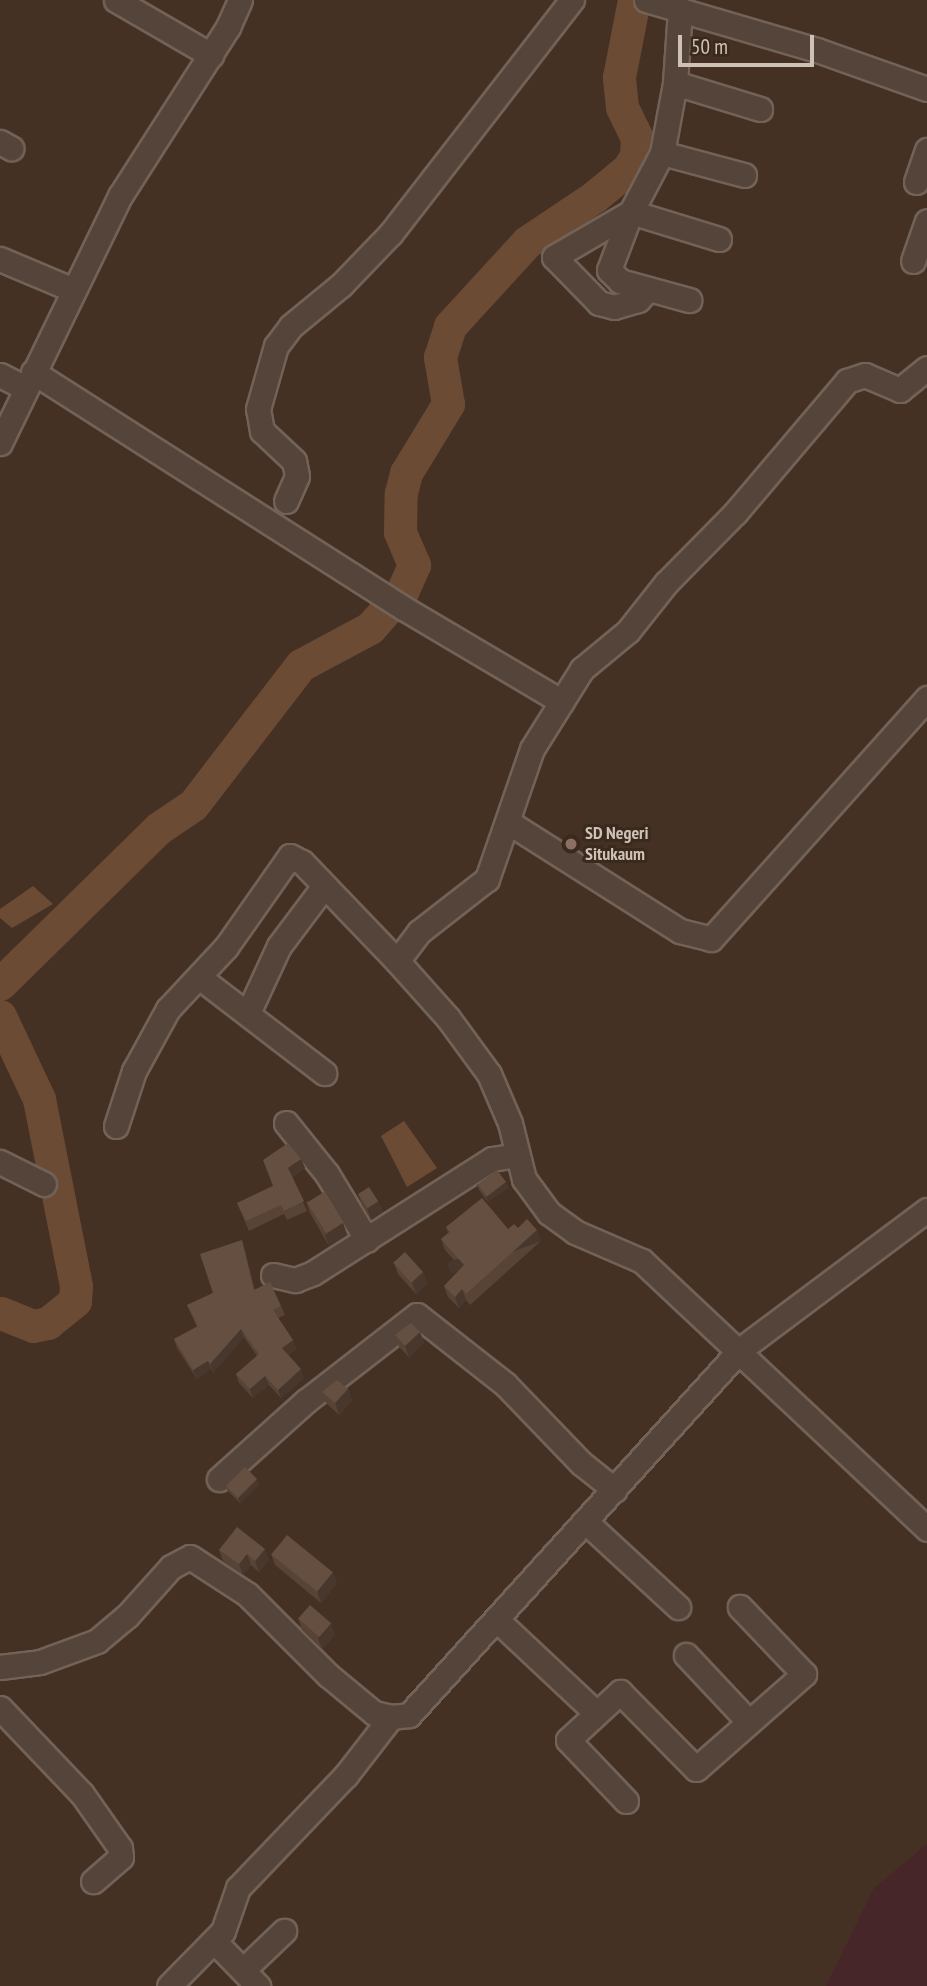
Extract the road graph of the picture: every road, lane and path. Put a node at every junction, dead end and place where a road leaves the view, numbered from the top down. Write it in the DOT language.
graph roads {
  1 [pos="116,0"];
  2 [pos="240,0"];
  3 [pos="572,0"];
  4 [pos="664,5"];
  5 [pos="211,55"];
  6 [pos="676,83"];
  7 [pos="927,89"];
  8 [pos="760,109"];
  9 [pos="927,150"];
  10 [pos="662,153"];
  11 [pos="744,176"];
  12 [pos="916,182"];
  13 [pos="631,212"];
  14 [pos="927,221"];
  15 [pos="719,239"];
  16 [pos="0,258"];
  17 [pos="913,261"];
  18 [pos="610,276"];
  19 [pos="71,289"];
  20 [pos="648,289"];
  21 [pos="689,300"];
  22 [pos="599,303"];
  23 [pos="927,368"];
  24 [pos="0,375"];
  25 [pos="29,380"];
  26 [pos="0,443"];
  27 [pos="286,501"];
  28 [pos="927,698"];
  29 [pos="562,702"];
  30 [pos="508,822"];
  31 [pos="324,886"];
  32 [pos="397,961"];
  33 [pos="199,976"];
  34 [pos="248,1013"];
  35 [pos="324,1073"];
  36 [pos="286,1123"];
  37 [pos="116,1126"];
  38 [pos="516,1155"];
  39 [pos="0,1162"];
  40 [pos="44,1184"];
  41 [pos="927,1210"];
  42 [pos="367,1240"];
  43 [pos="273,1275"];
  44 [pos="741,1349"];
  45 [pos="219,1479"];
  46 [pos="615,1490"];
  47 [pos="587,1523"];
  48 [pos="927,1529"];
  49 [pos="678,1607"];
  50 [pos="740,1607"];
  51 [pos="497,1620"];
  52 [pos="686,1656"];
  53 [pos="0,1667"];
  54 [pos="0,1708"];
  55 [pos="596,1713"];
  56 [pos="391,1717"];
  57 [pos="749,1722"];
  58 [pos="626,1801"];
  59 [pos="93,1881"];
  60 [pos="284,1931"];
  61 [pos="215,1942"];
  62 [pos="251,1978"];
  63 [pos="169,1986"];
  1 -- 5 [label="street"];
  2 -- 5 [label="street"];
  3 -- 27 [label="street"];
  4 -- 6 [label="street"];
  4 -- 7 [label="street"];
  5 -- 19 [label="street"];
  6 -- 8 [label="street"];
  6 -- 10 [label="street"];
  9 -- 12 [label="street"];
  10 -- 11 [label="street"];
  10 -- 13 [label="street"];
  13 -- 15 [label="street"];
  13 -- 18 [label="street"];
  13 -- 22 [label="street"];
  14 -- 17 [label="street"];
  16 -- 19 [label="street"];
  18 -- 20 [label="street"];
  18 -- 22 [label="street"];
  19 -- 25 [label="street"];
  20 -- 21 [label="street"];
  20 -- 22 [label="street"];
  23 -- 29 [label="street"];
  24 -- 25 [label="street"];
  25 -- 26 [label="street"];
  25 -- 29 [label="street"];
  28 -- 30 [label="street"];
  29 -- 30 [label="street"];
  30 -- 32 [label="street"];
  31 -- 32 [label="street"];
  31 -- 33 [label="street"];
  31 -- 34 [label="street"];
  32 -- 38 [label="street"];
  33 -- 34 [label="street"];
  33 -- 37 [label="street"];
  34 -- 35 [label="street"];
  36 -- 42 [label="street"];
  38 -- 42 [label="street"];
  38 -- 44 [label="street"];
  39 -- 40 [label="street"];
  41 -- 44 [label="street"];
  42 -- 43 [label="street"];
  44 -- 46 [label="street"];
  44 -- 48 [label="street"];
  45 -- 46 [label="street"];
  46 -- 47 [label="street"];
  47 -- 49 [label="street"];
  47 -- 51 [label="street"];
  50 -- 57 [label="street"];
  51 -- 55 [label="street"];
  51 -- 56 [label="street"];
  52 -- 57 [label="street"];
  53 -- 56 [label="street"];
  54 -- 59 [label="street"];
  55 -- 57 [label="street"];
  55 -- 58 [label="street"];
  56 -- 61 [label="street"];
  60 -- 62 [label="street"];
  61 -- 62 [label="street"];
  61 -- 63 [label="street"];
}
